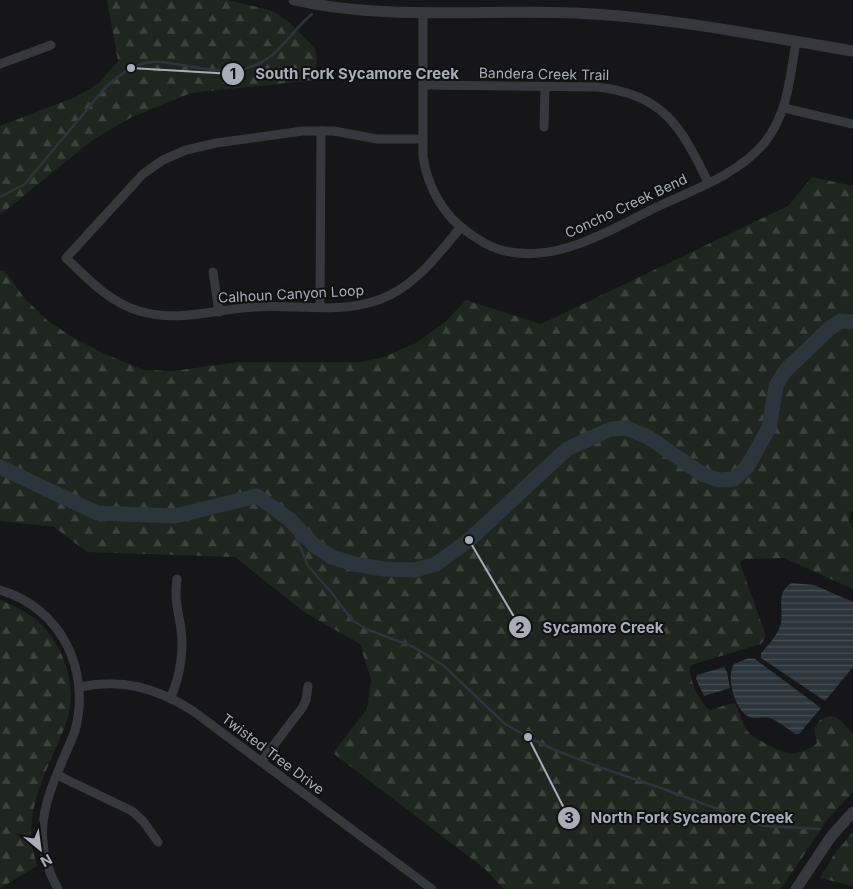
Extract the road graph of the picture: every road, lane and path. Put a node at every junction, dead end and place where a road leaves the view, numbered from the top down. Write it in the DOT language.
graph roads {
  1 [pos="294,0"];
  2 [pos="423,12"];
  3 [pos="796,42"];
  4 [pos="51,45"];
  5 [pos="853,51"];
  6 [pos="0,64"];
  7 [pos="423,85"];
  8 [pos="545,86"];
  9 [pos="784,108"];
  10 [pos="853,124"];
  11 [pos="544,127"];
  12 [pos="321,131"];
  13 [pos="423,138"];
  14 [pos="708,182"];
  15 [pos="461,227"];
  16 [pos="213,272"];
  17 [pos="320,307"];
  18 [pos="219,312"];
  19 [pos="177,579"];
  20 [pos="0,590"];
  21 [pos="308,686"];
  22 [pos="80,687"];
  23 [pos="171,697"];
  24 [pos="261,762"];
  25 [pos="57,775"];
  26 [pos="853,812"];
  27 [pos="158,842"];
  28 [pos="58,889"];
  29 [pos="432,889"];
  30 [pos="796,889"];
  1 -- 2 [label="street"];
  2 -- 3 [label="street"];
  2 -- 7 [label="street, Concho Creek Bend"];
  3 -- 5 [label="street"];
  3 -- 9 [label="street, Concho Creek Bend"];
  4 -- 6 [label="street"];
  7 -- 8 [label="street, Bandera Creek Trail"];
  7 -- 13 [label="street, Concho Creek Bend"];
  8 -- 11 [label="street"];
  8 -- 14 [label="street, Bandera Creek Trail"];
  9 -- 10 [label="street"];
  9 -- 14 [label="street, Concho Creek Bend"];
  12 -- 13 [label="street, Calhoun Canyon Loop"];
  12 -- 17 [label="street"];
  12 -- 18 [label="street, Calhoun Canyon Loop"];
  13 -- 15 [label="street, Concho Creek Bend"];
  14 -- 15 [label="street, Concho Creek Bend"];
  15 -- 17 [label="street, Calhoun Canyon Loop"];
  16 -- 18 [label="street"];
  17 -- 18 [label="street, Calhoun Canyon Loop"];
  19 -- 23 [label="street"];
  20 -- 22 [label="street"];
  21 -- 24 [label="street"];
  22 -- 23 [label="street, Twisted Tree Drive"];
  22 -- 25 [label="street"];
  23 -- 24 [label="street, Twisted Tree Drive"];
  24 -- 29 [label="street, Twisted Tree Drive"];
  25 -- 27 [label="street"];
  25 -- 28 [label="street"];
  26 -- 30 [label="street"];
}
